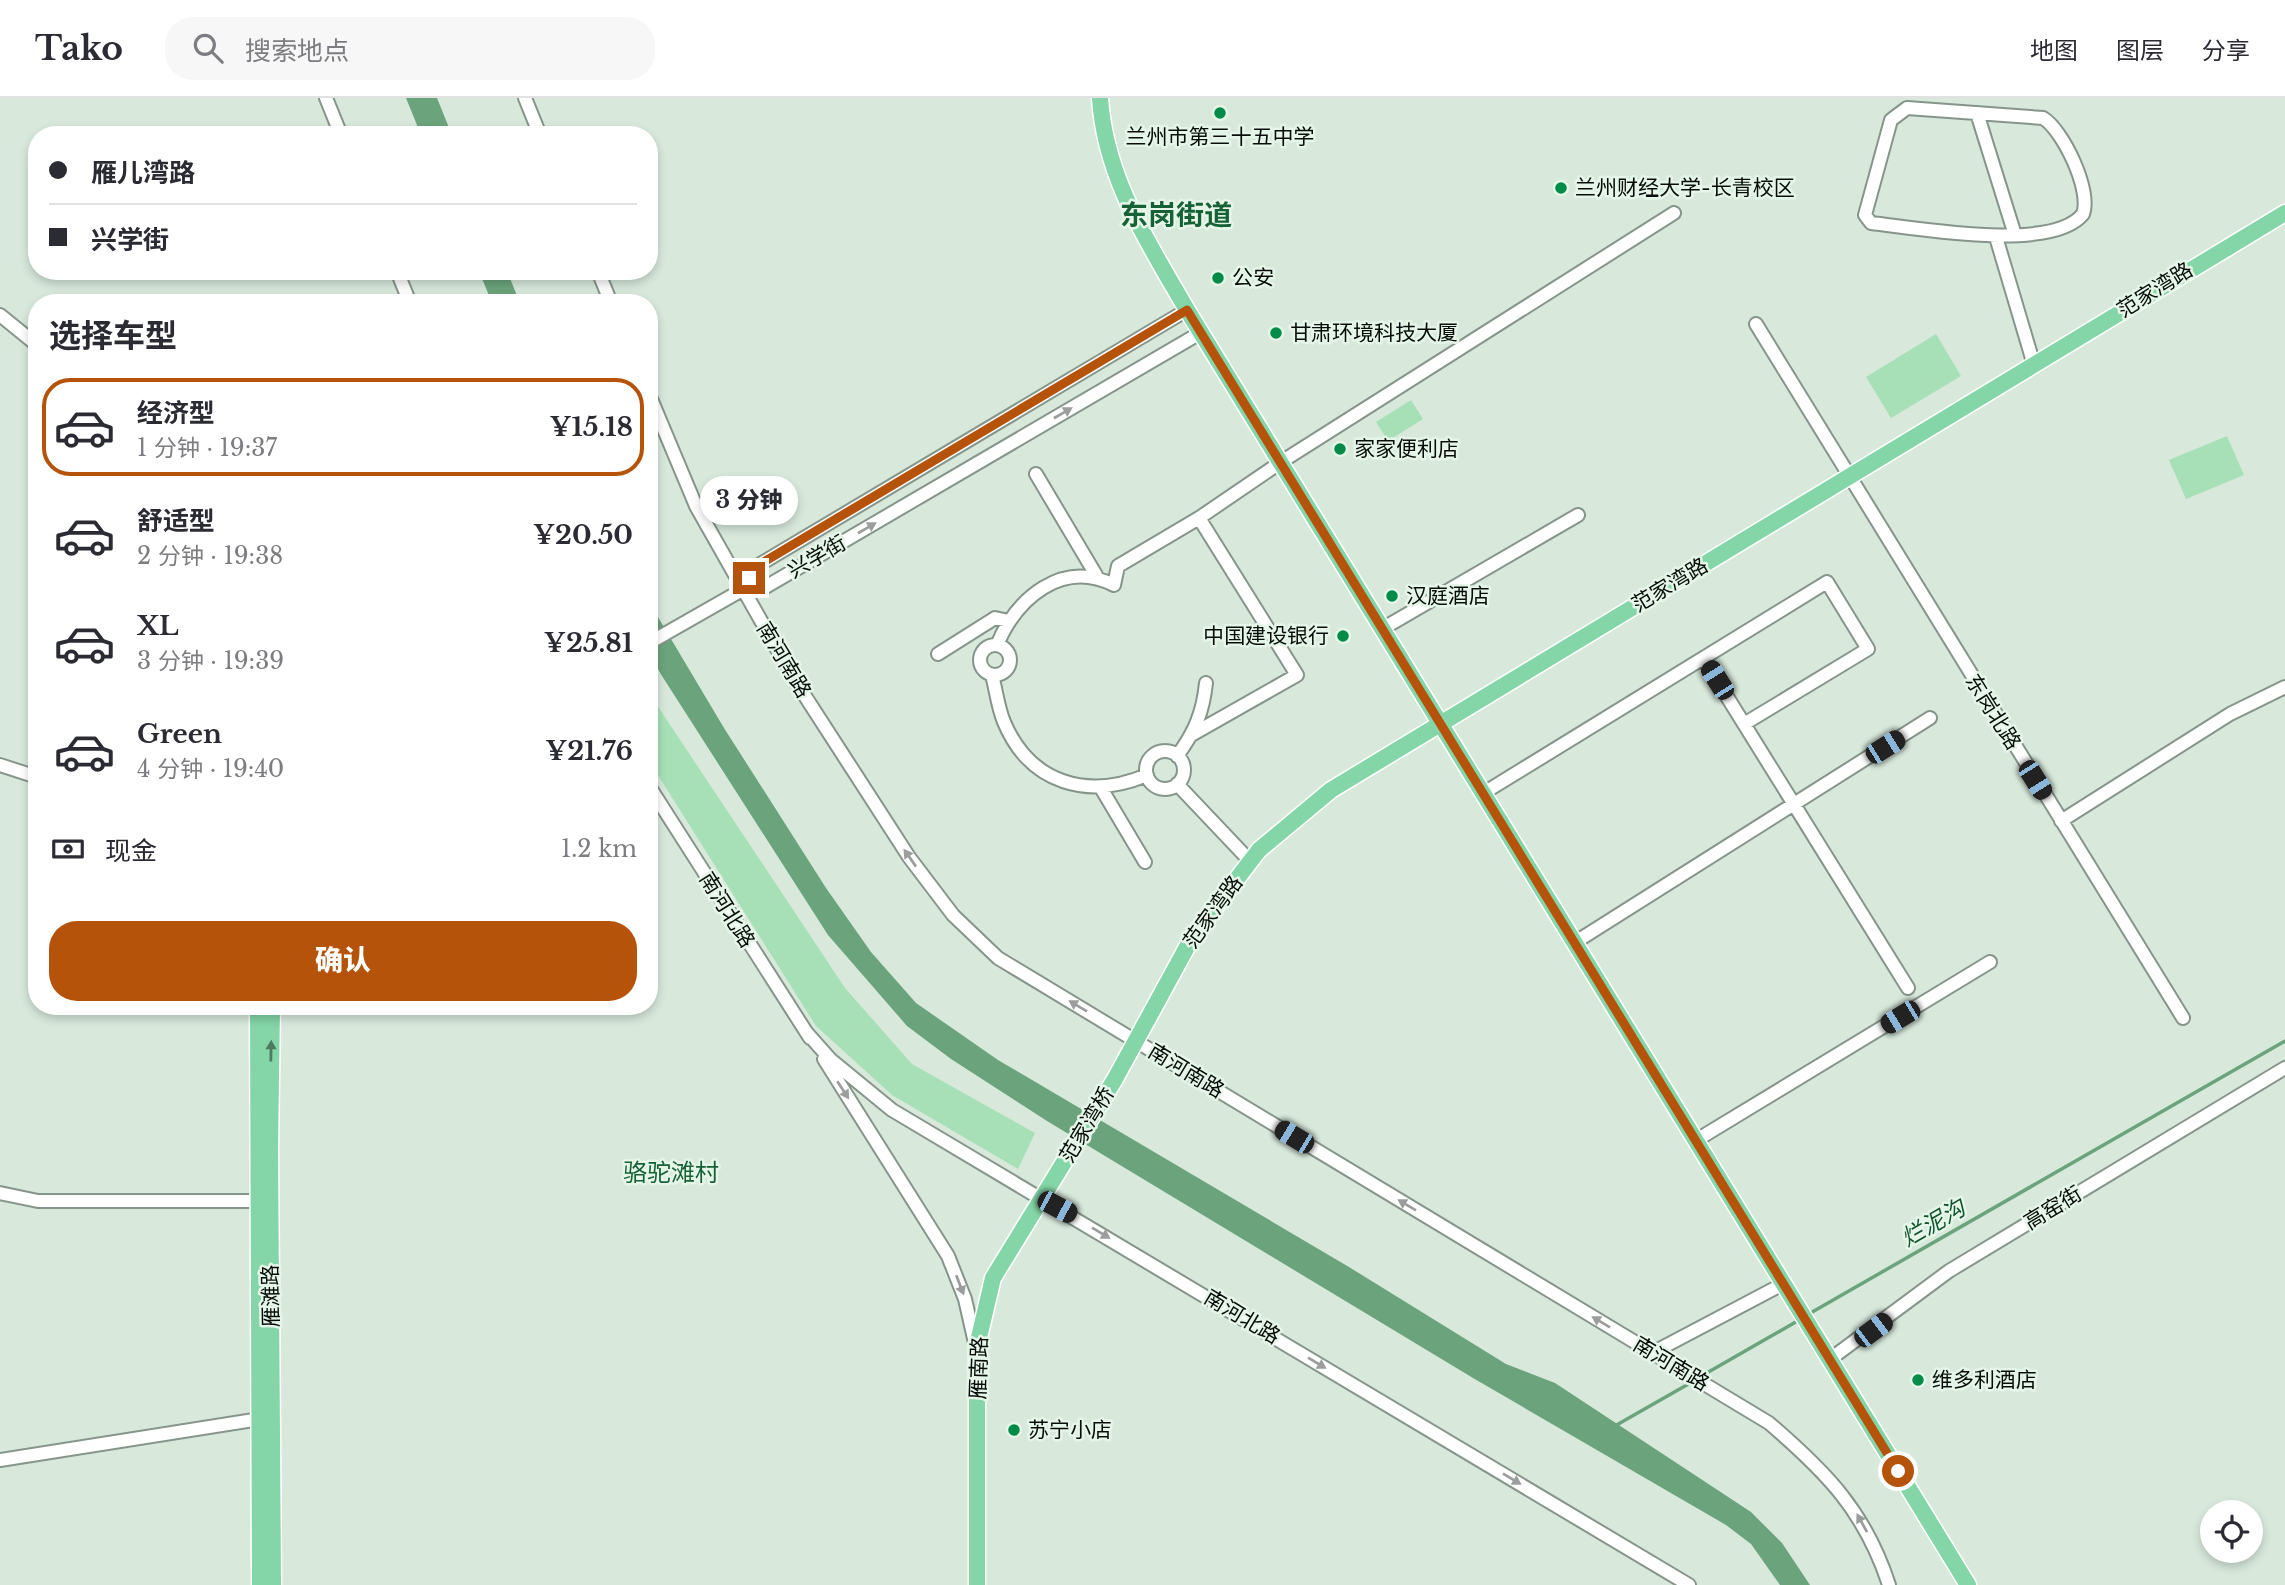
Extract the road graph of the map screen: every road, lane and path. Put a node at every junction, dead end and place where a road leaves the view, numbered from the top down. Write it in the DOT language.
graph roads {
  1 [pos="326,98"];
  2 [pos="525,98"];
  3 [pos="1100,98"];
  4 [pos="1977,113"];
  5 [pos="337,126"];
  6 [pos="536,126"];
  7 [pos="1674,213"];
  8 [pos="2285,213"];
  9 [pos="2015,236"];
  10 [pos="1996,237"];
  11 [pos="1187,310"];
  12 [pos="0,315"];
  13 [pos="1756,324"];
  14 [pos="1200,333"];
  15 [pos="28,338"];
  16 [pos="2034,365"];
  17 [pos="658,415"];
  18 [pos="1281,462"];
  19 [pos="1036,474"];
  20 [pos="1848,478"];
  21 [pos="1578,515"];
  22 [pos="1199,519"];
  23 [pos="1096,575"];
  24 [pos="742,590"];
  25 [pos="1009,621"];
  26 [pos="1382,629"];
  27 [pos="658,638"];
  28 [pos="997,645"];
  29 [pos="938,654"];
  30 [pos="1703,658"];
  31 [pos="992,675"];
  32 [pos="1206,683"];
  33 [pos="2285,687"];
  34 [pos="1930,718"];
  35 [pos="1440,724"];
  36 [pos="1744,724"];
  37 [pos="1193,734"];
  38 [pos="1177,756"];
  39 [pos="0,765"];
  40 [pos="28,774"];
  41 [pos="1147,775"];
  42 [pos="1177,784"];
  43 [pos="1101,788"];
  44 [pos="1482,794"];
  45 [pos="658,800"];
  46 [pos="1794,804"];
  47 [pos="2061,821"];
  48 [pos="1251,861"];
  49 [pos="1145,862"];
  50 [pos="1574,943"];
  51 [pos="1990,962"];
  52 [pos="1908,988"];
  53 [pos="258,1015"];
  54 [pos="272,1015"];
  55 [pos="2183,1018"];
  56 [pos="807,1033"];
  57 [pos="1136,1042"];
  58 [pos="2285,1068"];
  59 [pos="1115,1079"];
  60 [pos="1695,1142"];
  61 [pos="1060,1172"];
  62 [pos="0,1193"];
  63 [pos="1042,1199"];
  64 [pos="258,1201"];
  65 [pos="1786,1288"];
  66 [pos="1656,1355"];
  67 [pos="977,1358"];
  68 [pos="1829,1360"];
  69 [pos="260,1419"];
  70 [pos="0,1460"];
  71 [pos="260,1585"];
  72 [pos="273,1585"];
  73 [pos="977,1585"];
  74 [pos="1689,1585"];
  75 [pos="1889,1585"];
  76 [pos="1968,1585"];
  1 -- 5 [label="street"];
  2 -- 6 [label="street"];
  3 -- 11 [label="main road"];
  4 -- 9 [label="street"];
  4 -- 9 [label="street"];
  4 -- 10 [label="street"];
  7 -- 18 [label="street"];
  8 -- 16 [label="main road, 范家湾路"];
  9 -- 10 [label="street"];
  10 -- 16 [label="street"];
  11 -- 14 [label="main road"];
  11 -- 24 [label="street, 兴学街"];
  12 -- 15 [label="street"];
  13 -- 20 [label="street, 东岗北路"];
  14 -- 18 [label="main road"];
  24 -- 14 [label="street, 兴学街, one-way"];
  16 -- 20 [label="main road, 范家湾路"];
  17 -- 24 [label="street, 南河南路"];
  18 -- 22 [label="street"];
  18 -- 26 [label="main road"];
  19 -- 23 [label="street"];
  20 -- 35 [label="main road, 范家湾路"];
  20 -- 47 [label="street, 东岗北路"];
  21 -- 26 [label="street"];
  22 -- 23 [label="street"];
  22 -- 37 [label="street"];
  23 -- 25 [label="street"];
  24 -- 27 [label="street"];
  57 -- 24 [label="street, 南河南路, one-way"];
  25 -- 28 [label="street"];
  25 -- 29 [label="street"];
  26 -- 35 [label="main road"];
  28 -- 31 [label="street"];
  28 -- 31 [label="street"];
  30 -- 36 [label="street"];
  30 -- 36 [label="street"];
  30 -- 44 [label="street"];
  31 -- 43 [label="street"];
  32 -- 37 [label="street"];
  33 -- 47 [label="street"];
  34 -- 46 [label="street"];
  35 -- 44 [label="main road"];
  35 -- 48 [label="main road, 范家湾路"];
  36 -- 46 [label="street"];
  37 -- 38 [label="street"];
  38 -- 41 [label="street"];
  38 -- 42 [label="street"];
  39 -- 40 [label="street"];
  41 -- 42 [label="street"];
  41 -- 43 [label="street"];
  42 -- 48 [label="street"];
  43 -- 49 [label="street"];
  44 -- 50 [label="main road"];
  45 -- 56 [label="street, 南河北路"];
  46 -- 50 [label="street"];
  46 -- 52 [label="street"];
  47 -- 55 [label="street, 东岗北路"];
  48 -- 57 [label="main road, 范家湾路"];
  50 -- 60 [label="main road"];
  51 -- 60 [label="street"];
  53 -- 64 [label="main road, 雁滩路"];
  72 -- 54 [label="main road, 雁滩路, one-way"];
  56 -- 63 [label="street, 南河北路"];
  56 -- 67 [label="street, 南河北路, one-way"];
  57 -- 59 [label="main road, 范家湾路"];
  66 -- 57 [label="street, 南河南路, one-way"];
  58 -- 68 [label="street, 高窑街"];
  59 -- 61 [label="main road, 范家湾桥"];
  60 -- 65 [label="main road"];
  61 -- 63 [label="main road, 雁南路"];
  62 -- 64 [label="street"];
  63 -- 67 [label="main road, 雁南路"];
  63 -- 74 [label="street, 南河北路, one-way"];
  64 -- 69 [label="main road, 雁滩路"];
  65 -- 66 [label="street"];
  65 -- 68 [label="main road"];
  75 -- 66 [label="street, 南河南路, one-way"];
  67 -- 73 [label="main road, 雁南路"];
  68 -- 76 [label="main road"];
  69 -- 70 [label="street"];
  69 -- 71 [label="main road, 雁滩路"];
}
